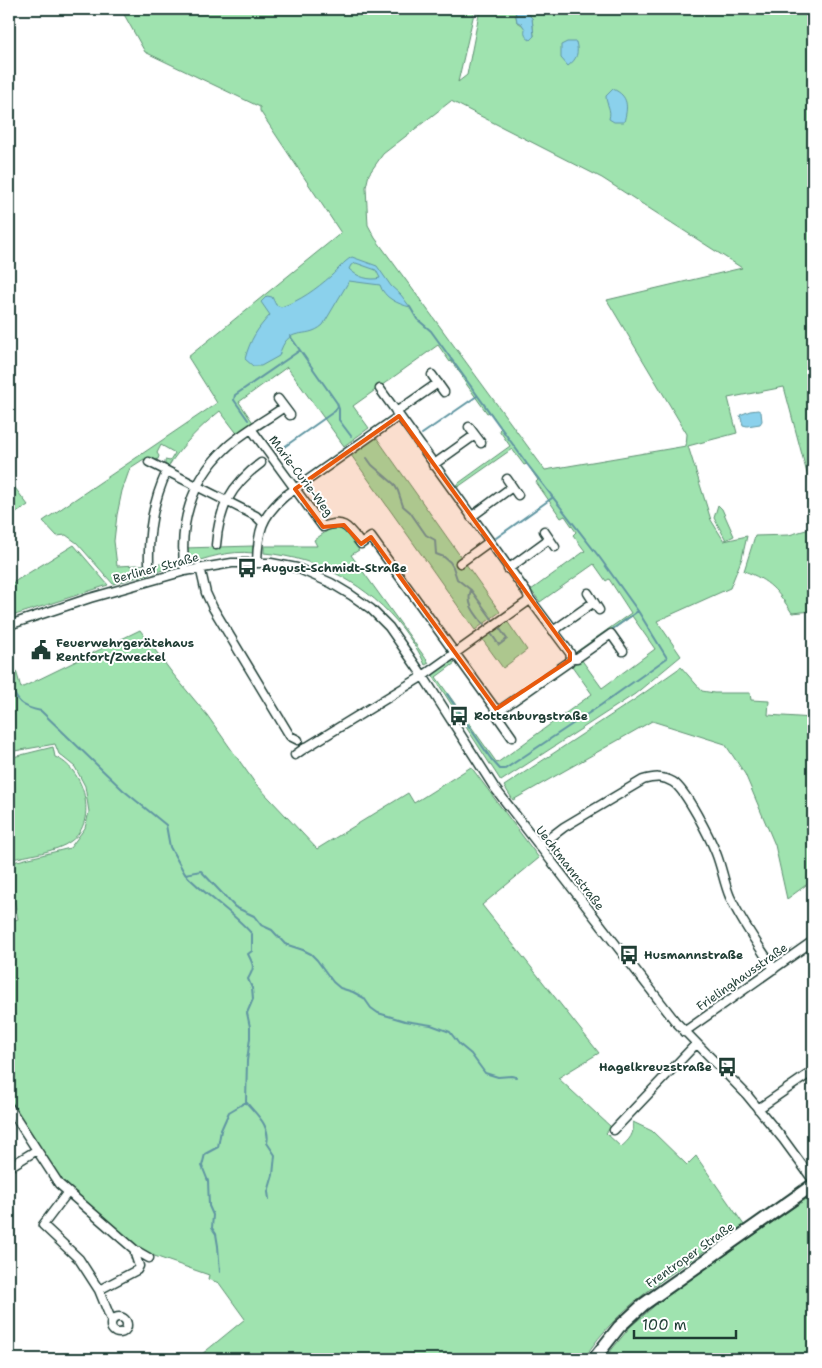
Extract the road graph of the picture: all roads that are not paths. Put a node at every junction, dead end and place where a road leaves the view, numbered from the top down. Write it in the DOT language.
graph roads {
  1 [pos="432,375"];
  2 [pos="438,383"];
  3 [pos="380,389"];
  4 [pos="444,392"];
  5 [pos="278,399"];
  6 [pos="284,408"];
  7 [pos="398,414"];
  8 [pos="290,416"];
  9 [pos="469,427"];
  10 [pos="252,430"];
  11 [pos="475,435"];
  12 [pos="481,443"];
  13 [pos="150,462"];
  14 [pos="261,463"];
  15 [pos="433,465"];
  16 [pos="167,471"];
  17 [pos="506,479"];
  18 [pos="196,487"];
  19 [pos="512,487"];
  20 [pos="295,489"];
  21 [pos="518,495"];
  22 [pos="227,501"];
  23 [pos="471,517"];
  24 [pos="262,523"];
  25 [pos="544,531"];
  26 [pos="550,539"];
  27 [pos="489,542"];
  28 [pos="216,545"];
  29 [pos="555,547"];
  30 [pos="258,562"];
  31 [pos="460,562"];
  32 [pos="149,563"];
  33 [pos="200,567"];
  34 [pos="508,569"];
  35 [pos="184,571"];
  36 [pos="313,574"];
  37 [pos="588,593"];
  38 [pos="529,598"];
  39 [pos="594,602"];
  40 [pos="600,610"];
  41 [pos="9,625"];
  42 [pos="553,631"];
  43 [pos="623,651"];
  44 [pos="455,653"];
  45 [pos="571,658"];
  46 [pos="423,676"];
  47 [pos="498,710"];
  48 [pos="512,737"];
  49 [pos="298,740"];
  50 [pos="295,755"];
  51 [pos="539,846"];
  52 [pos="812,942"];
  53 [pos="774,969"];
  54 [pos="684,1032"];
  55 [pos="696,1044"];
  56 [pos="813,1071"];
  57 [pos="9,1107"];
  58 [pos="758,1109"];
  59 [pos="614,1130"];
  60 [pos="37,1150"];
  61 [pos="10,1166"];
  62 [pos="813,1180"];
  63 [pos="813,1185"];
  64 [pos="68,1192"];
  65 [pos="135,1250"];
  66 [pos="149,1258"];
  67 [pos="99,1290"];
  68 [pos="113,1319"];
  69 [pos="594,1359"];
  1 -- 2 [label="street"];
  2 -- 4 [label="street"];
  2 -- 7 [label="street"];
  3 -- 7 [label="street"];
  5 -- 6 [label="street"];
  6 -- 8 [label="street"];
  6 -- 10 [label="street, Marie-Curie-Weg"];
  7 -- 15 [label="street"];
  7 -- 20 [label="street"];
  9 -- 11 [label="street"];
  10 -- 18 [label="street"];
  10 -- 20 [label="street, Marie-Curie-Weg"];
  11 -- 12 [label="street"];
  11 -- 15 [label="street"];
  13 -- 16 [label="street"];
  14 -- 22 [label="street"];
  15 -- 23 [label="street"];
  16 -- 18 [label="street"];
  16 -- 32 [label="street"];
  17 -- 19 [label="street"];
  18 -- 22 [label="street"];
  18 -- 35 [label="street"];
  19 -- 21 [label="street"];
  19 -- 23 [label="street"];
  20 -- 24 [label="street"];
  20 -- 44 [label="street, Marie-Curie-Weg"];
  22 -- 24 [label="street"];
  22 -- 28 [label="street"];
  23 -- 27 [label="street"];
  24 -- 30 [label="street"];
  25 -- 26 [label="street"];
  26 -- 29 [label="street"];
  26 -- 34 [label="street"];
  27 -- 31 [label="street"];
  27 -- 34 [label="street"];
  30 -- 33 [label="street, Berliner Straße"];
  30 -- 36 [label="street, Berliner Straße"];
  33 -- 35 [label="street, Berliner Straße"];
  33 -- 49 [label="street"];
  34 -- 38 [label="street"];
  35 -- 41 [label="street, Berliner Straße"];
  36 -- 46 [label="street, Uechtmannstraße"];
  37 -- 39 [label="street"];
  38 -- 42 [label="street"];
  38 -- 44 [label="street"];
  39 -- 40 [label="street"];
  39 -- 42 [label="street"];
  42 -- 45 [label="street"];
  43 -- 45 [label="street"];
  44 -- 46 [label="street"];
  44 -- 47 [label="street"];
  45 -- 47 [label="street"];
  46 -- 50 [label="street"];
  46 -- 51 [label="street, Uechtmannstraße"];
  47 -- 48 [label="street"];
  51 -- 53 [label="street"];
  51 -- 54 [label="street, Uechtmannstraße"];
  52 -- 53 [label="street, Frielinghausstraße"];
  53 -- 54 [label="street, Frielinghausstraße"];
  54 -- 55 [label="street, Uechtmannstraße"];
  55 -- 58 [label="street, Uechtmannstraße"];
  55 -- 59 [label="street"];
  56 -- 58 [label="street"];
  57 -- 60 [label="street"];
  58 -- 62 [label="street, Uechtmannstraße"];
  60 -- 61 [label="street"];
  60 -- 64 [label="street"];
  63 -- 69 [label="main road, Frentroper Straße"];
  64 -- 65 [label="street"];
  64 -- 67 [label="street"];
  65 -- 66 [label="street"];
  65 -- 67 [label="street"];
  67 -- 68 [label="street"];
}
